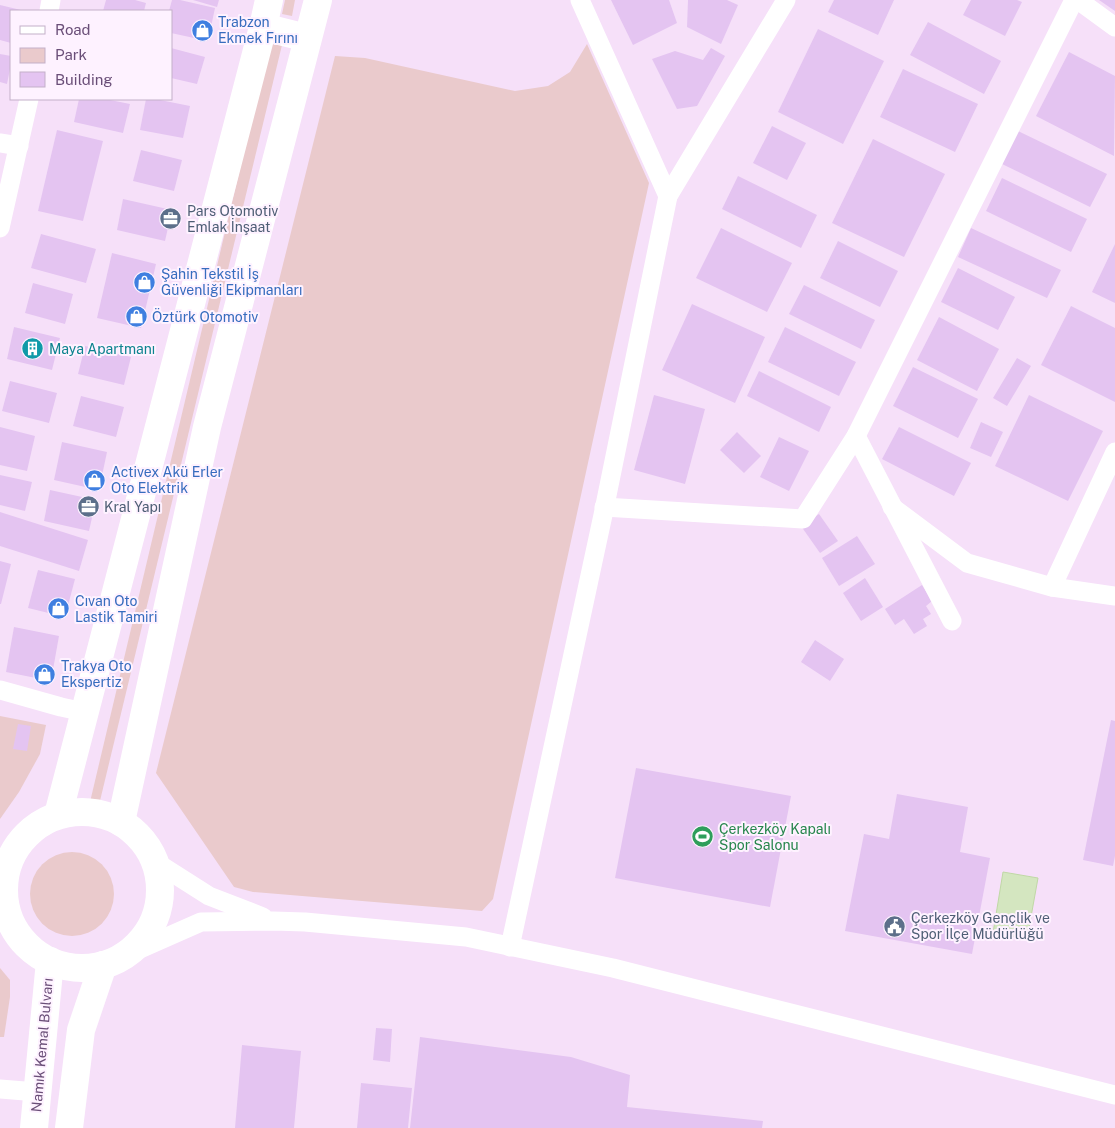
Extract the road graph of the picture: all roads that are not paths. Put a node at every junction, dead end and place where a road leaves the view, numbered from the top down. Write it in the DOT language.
graph roads {
  1 [pos="269,0"];
  2 [pos="318,0"];
  3 [pos="580,0"];
  4 [pos="786,0"];
  5 [pos="1076,0"];
  6 [pos="263,27"];
  7 [pos="1115,27"];
  8 [pos="308,38"];
  9 [pos="29,100"];
  10 [pos="0,143"];
  11 [pos="19,146"];
  12 [pos="668,196"];
  13 [pos="0,228"];
  14 [pos="856,436"];
  15 [pos="1115,452"];
  16 [pos="604,507"];
  17 [pos="892,507"];
  18 [pos="1052,588"];
  19 [pos="1115,596"];
  20 [pos="952,621"];
  21 [pos="0,690"];
  22 [pos="84,712"];
  23 [pos="58,815"];
  24 [pos="121,822"];
  25 [pos="10,849"];
  26 [pos="154,861"];
  27 [pos="273,921"];
  28 [pos="7,926"];
  29 [pos="510,947"];
  30 [pos="115,959"];
  31 [pos="50,961"];
  32 [pos="0,1089"];
  33 [pos="37,1092"];
  34 [pos="1115,1095"];
  35 [pos="34,1128"];
  36 [pos="69,1128"];
  1 -- 6 [label="main road"];
  2 -- 8 [label="main road"];
  3 -- 12 [label="street"];
  4 -- 12 [label="street"];
  5 -- 7 [label="street"];
  5 -- 14 [label="street"];
  6 -- 8 [label="main road"];
  6 -- 22 [label="main road"];
  8 -- 24 [label="main road"];
  9 -- 11 [label="street"];
  10 -- 11 [label="street"];
  11 -- 13 [label="street"];
  12 -- 16 [label="street"];
  14 -- 16 [label="street"];
  14 -- 17 [label="street"];
  15 -- 18 [label="street"];
  16 -- 29 [label="street"];
  17 -- 18 [label="street"];
  17 -- 20 [label="street"];
  18 -- 19 [label="street"];
  21 -- 22 [label="street"];
  22 -- 23 [label="main road"];
  23 -- 24 [label="main road"];
  23 -- 25 [label="main road"];
  24 -- 26 [label="main road"];
  25 -- 28 [label="main road"];
  26 -- 27 [label="street"];
  26 -- 30 [label="main road"];
  27 -- 29 [label="street"];
  27 -- 30 [label="street"];
  28 -- 31 [label="main road"];
  29 -- 34 [label="street"];
  30 -- 31 [label="main road"];
  30 -- 36 [label="main road"];
  31 -- 33 [label="main road, Namık Kemal Bulvarı"];
  32 -- 33 [label="street"];
  33 -- 35 [label="main road, Namık Kemal Bulvarı"];
}
